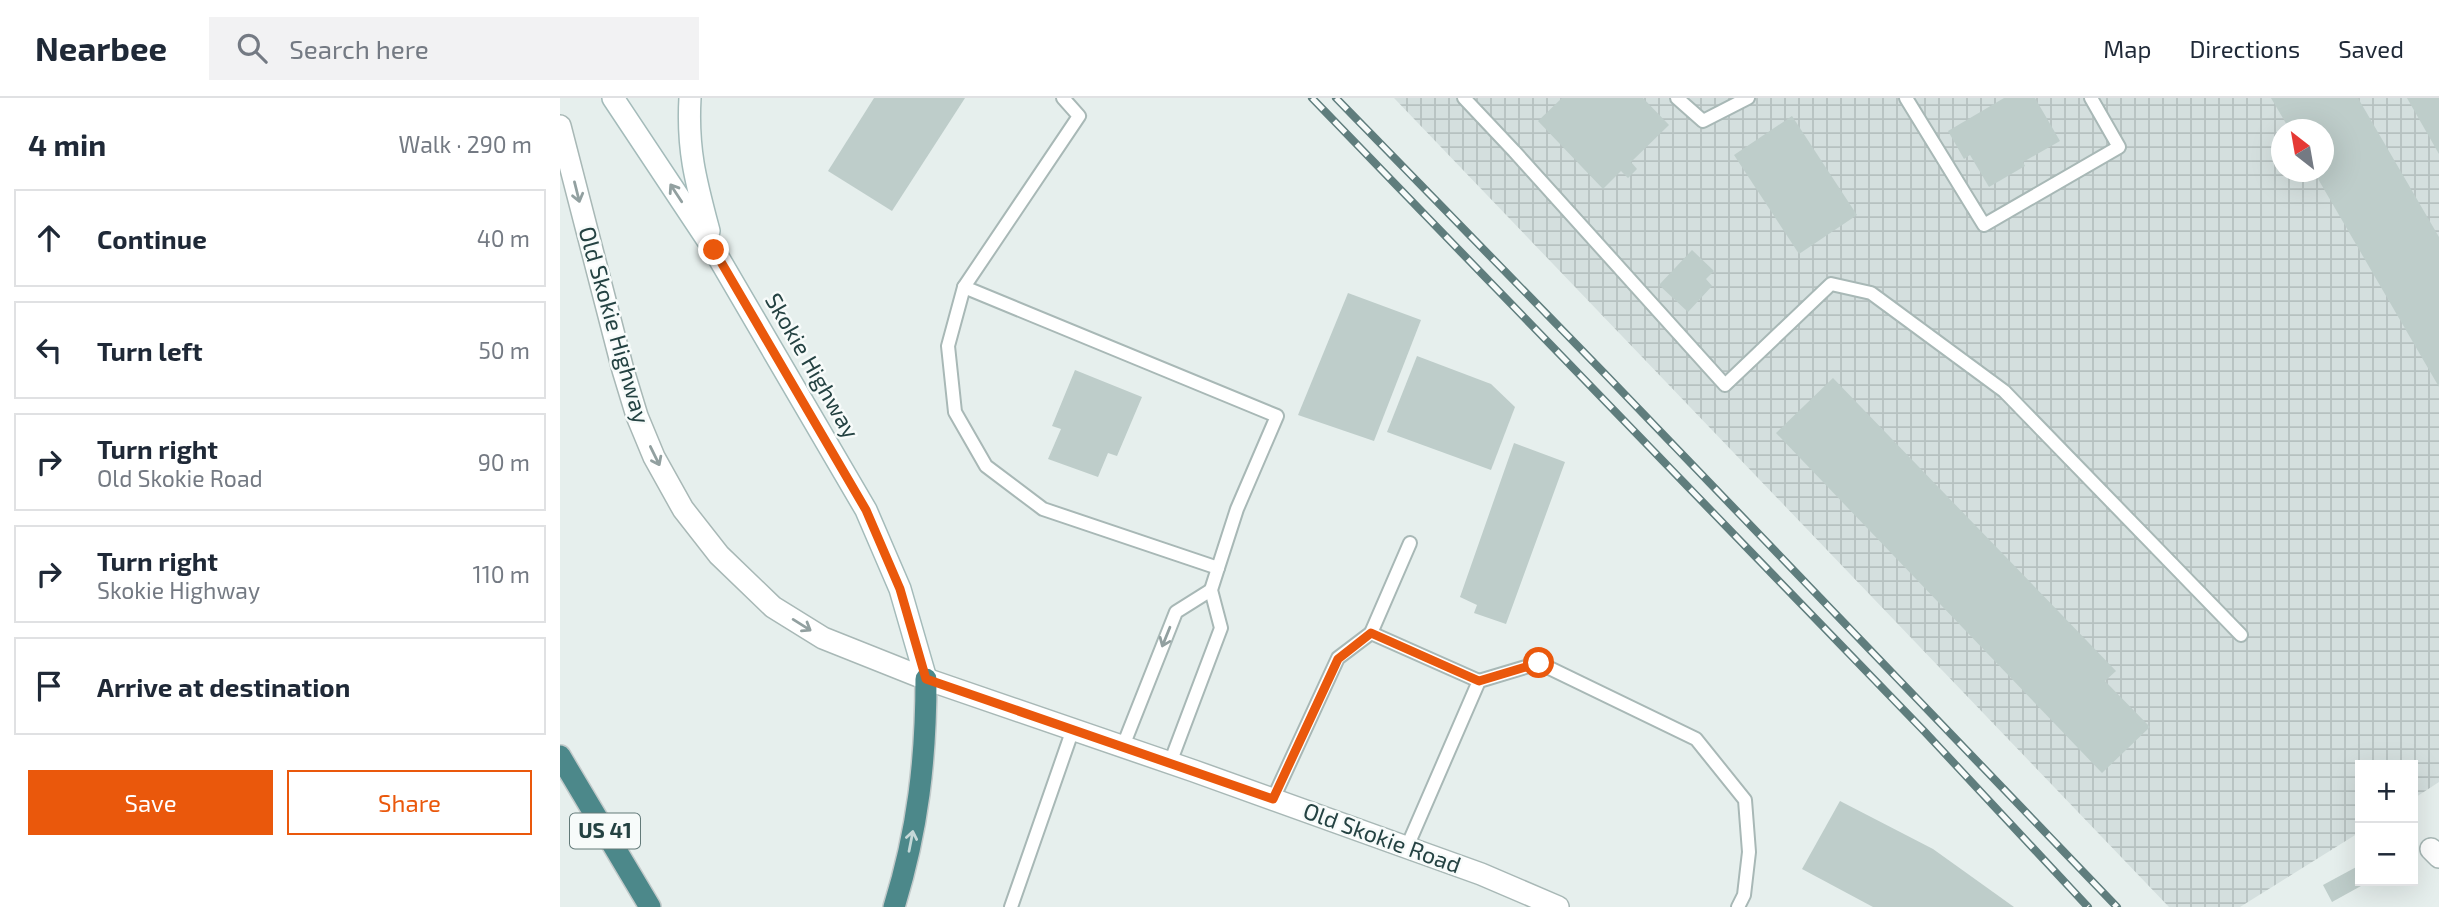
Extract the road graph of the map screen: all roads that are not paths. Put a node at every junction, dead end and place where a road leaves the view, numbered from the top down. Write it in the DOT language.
graph roads {
  1 [pos="613,98"];
  2 [pos="690,98"];
  3 [pos="1063,98"];
  4 [pos="1464,98"];
  5 [pos="1677,98"];
  6 [pos="1748,98"];
  7 [pos="2091,98"];
  8 [pos="1909,99"];
  9 [pos="560,125"];
  10 [pos="714,250"];
  11 [pos="964,287"];
  12 [pos="1410,543"];
  13 [pos="1218,568"];
  14 [pos="1211,590"];
  15 [pos="1371,633"];
  16 [pos="2241,635"];
  17 [pos="926,679"];
  18 [pos="1479,681"];
  19 [pos="1073,729"];
  20 [pos="1123,746"];
  21 [pos="560,756"];
  22 [pos="1170,763"];
  23 [pos="1273,799"];
  24 [pos="1407,847"];
  25 [pos="650,907"];
  26 [pos="894,907"];
  27 [pos="1011,907"];
  28 [pos="1558,907"];
  29 [pos="1738,907"];
  10 -- 1 [label="street, Skokie Highway, one-way"];
  2 -- 10 [label="street"];
  3 -- 11 [label="lane"];
  4 -- 16 [label="lane"];
  5 -- 6 [label="lane"];
  7 -- 8 [label="lane"];
  9 -- 17 [label="street, Old Skokie Highway, one-way"];
  10 -- 17 [label="street, Skokie Highway"];
  11 -- 13 [label="lane"];
  11 -- 13 [label="lane"];
  12 -- 15 [label="lane"];
  13 -- 14 [label="lane"];
  14 -- 20 [label="lane, one-way"];
  14 -- 22 [label="lane"];
  15 -- 18 [label="lane"];
  15 -- 23 [label="lane"];
  17 -- 19 [label="street, Old Skokie Road"];
  26 -- 17 [label="highway, one-way"];
  18 -- 24 [label="lane"];
  18 -- 29 [label="lane"];
  19 -- 20 [label="street, Old Skokie Road"];
  19 -- 27 [label="lane"];
  20 -- 22 [label="street, Old Skokie Road"];
  21 -- 25 [label="highway, US 41"];
  22 -- 23 [label="street, Old Skokie Road"];
  23 -- 24 [label="street, Old Skokie Road"];
  24 -- 28 [label="street, Old Skokie Road"];
}
